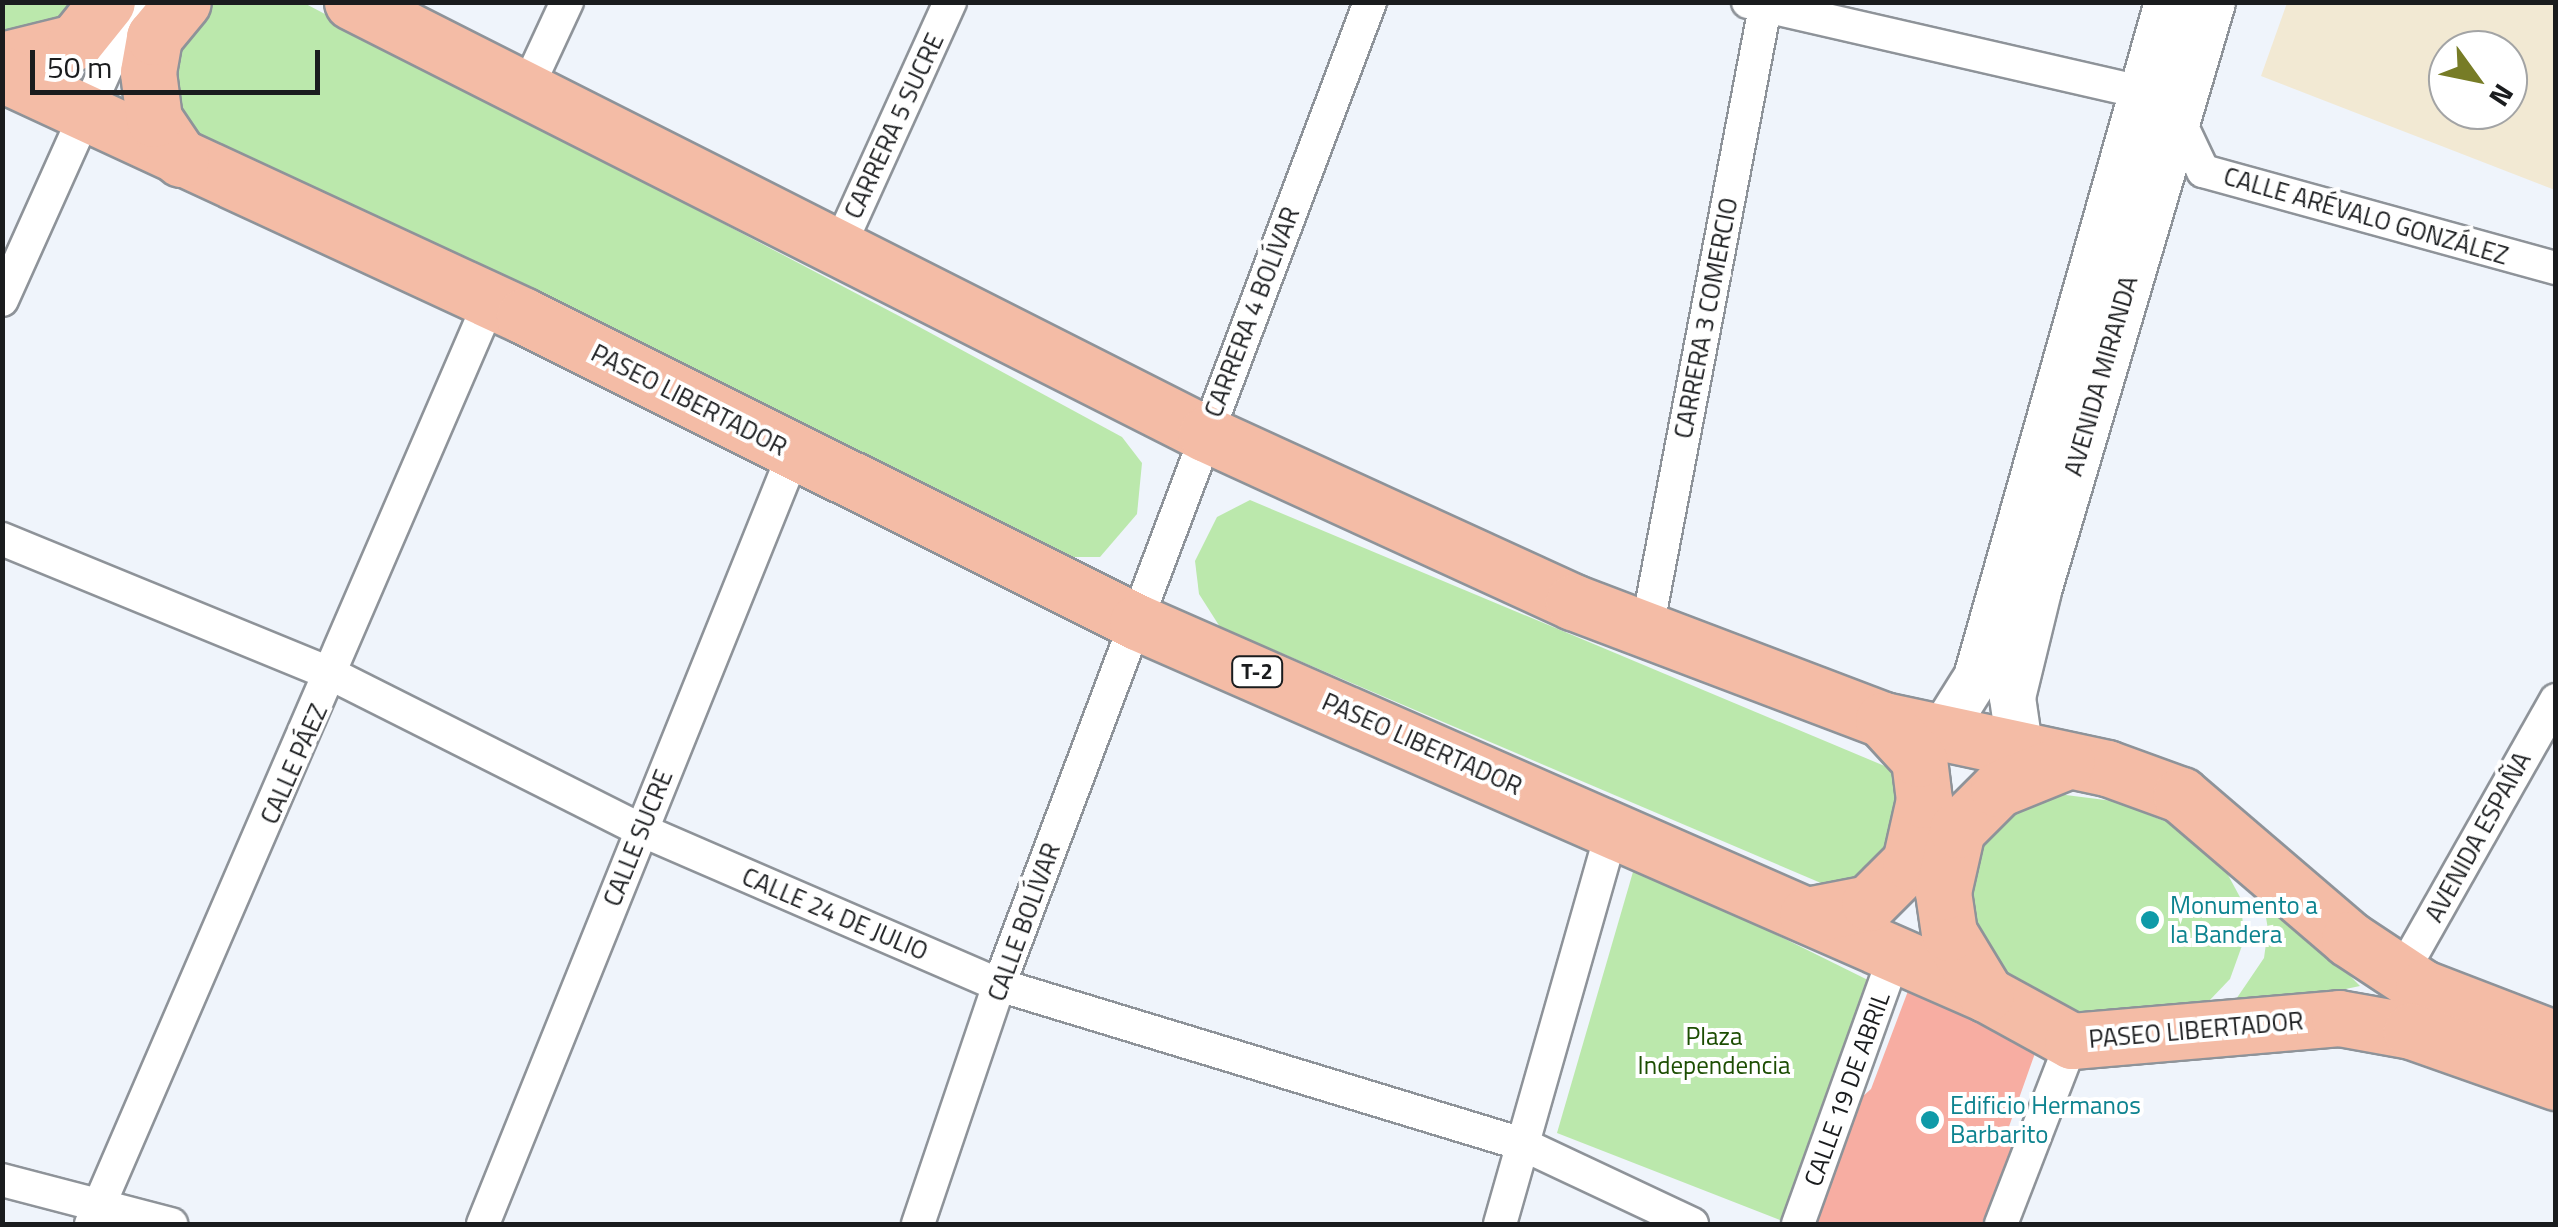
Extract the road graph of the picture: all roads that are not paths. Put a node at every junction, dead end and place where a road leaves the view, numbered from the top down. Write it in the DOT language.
graph roads {
  1 [pos="106,2"];
  2 [pos="136,2"];
  3 [pos="183,2"];
  4 [pos="352,2"];
  5 [pos="567,2"];
  6 [pos="950,2"];
  7 [pos="1370,2"];
  8 [pos="2167,2"];
  9 [pos="2212,2"];
  10 [pos="1760,4"];
  11 [pos="2,60"];
  12 [pos="2,74"];
  13 [pos="527,88"];
  14 [pos="2158,104"];
  15 [pos="84,114"];
  16 [pos="180,159"];
  17 [pos="838,249"];
  18 [pos="2556,268"];
  19 [pos="2,300"];
  20 [pos="490,300"];
  21 [pos="1206,434"];
  22 [pos="794,453"];
  23 [pos="2,540"];
  24 [pos="1137,622"];
  25 [pos="1646,634"];
  26 [pos="334,674"];
  27 [pos="2556,700"];
  28 [pos="1883,720"];
  29 [pos="1939,736"];
  30 [pos="2044,757"];
  31 [pos="1613,827"];
  32 [pos="641,830"];
  33 [pos="1807,915"];
  34 [pos="1896,954"];
  35 [pos="2412,981"];
  36 [pos="999,985"];
  37 [pos="1986,994"];
  38 [pos="2339,1018"];
  39 [pos="2556,1039"];
  40 [pos="2072,1041"];
  41 [pos="2556,1082"];
  42 [pos="1522,1144"];
  43 [pos="2,1180"];
  44 [pos="95,1216"];
  45 [pos="171,1224"];
  46 [pos="483,1224"];
  47 [pos="918,1224"];
  48 [pos="1500,1224"];
  49 [pos="1692,1224"];
  50 [pos="1798,1224"];
  51 [pos="2001,1224"];
  1 -- 11 [label="highway"];
  2 -- 15 [label="street"];
  3 -- 16 [label="highway"];
  4 -- 13 [label="highway"];
  5 -- 13 [label="street"];
  6 -- 17 [label="street, CARRERA 5 SUCRE"];
  7 -- 21 [label="street, CARRERA 4 BOLÍVAR"];
  8 -- 14 [label="main road, AVENIDA MIRANDA"];
  9 -- 14 [label="main road, AVENIDA MIRANDA"];
  10 -- 14 [label="street"];
  10 -- 25 [label="street, CARRERA 3 COMERCIO"];
  12 -- 15 [label="highway, PASEO LIBERTADOR / T-2"];
  13 -- 17 [label="highway"];
  14 -- 18 [label="street, CALLE ARÉVALO GONZÁLEZ"];
  14 -- 29 [label="main road, AVENIDA MIRANDA"];
  14 -- 30 [label="main road, AVENIDA MIRANDA"];
  15 -- 16 [label="highway, PASEO LIBERTADOR / T-2"];
  15 -- 19 [label="street"];
  16 -- 20 [label="highway, PASEO LIBERTADOR / T-2"];
  17 -- 21 [label="highway"];
  20 -- 22 [label="highway, PASEO LIBERTADOR / T-2"];
  20 -- 26 [label="street, CALLE PÁEZ"];
  21 -- 24 [label="street, CARRERA 4 BOLÍVAR"];
  21 -- 25 [label="highway"];
  22 -- 24 [label="highway, PASEO LIBERTADOR / T-2"];
  22 -- 32 [label="street, CALLE SUCRE"];
  23 -- 26 [label="street, CALLE 24 DE JULIO"];
  24 -- 31 [label="highway, PASEO LIBERTADOR / T-2"];
  24 -- 36 [label="street, CALLE BOLÍVAR"];
  25 -- 28 [label="highway"];
  26 -- 32 [label="street, CALLE 24 DE JULIO"];
  26 -- 44 [label="street, CALLE PÁEZ"];
  27 -- 35 [label="street, AVENIDA ESPAÑA"];
  28 -- 29 [label="highway"];
  28 -- 33 [label="highway"];
  29 -- 30 [label="highway"];
  30 -- 35 [label="highway"];
  30 -- 37 [label="highway"];
  31 -- 33 [label="highway, PASEO LIBERTADOR / T-2"];
  31 -- 42 [label="street"];
  32 -- 36 [label="street, CALLE 24 DE JULIO"];
  32 -- 46 [label="street, CALLE SUCRE"];
  33 -- 34 [label="highway, PASEO LIBERTADOR / T-2"];
  34 -- 37 [label="highway, PASEO LIBERTADOR / T-2"];
  34 -- 50 [label="street, CALLE 19 DE ABRIL"];
  35 -- 38 [label="highway"];
  35 -- 39 [label="highway"];
  36 -- 42 [label="street, CALLE 24 DE JULIO"];
  36 -- 47 [label="street, CALLE BOLÍVAR"];
  37 -- 40 [label="highway, PASEO LIBERTADOR / T-2"];
  38 -- 40 [label="highway, PASEO LIBERTADOR"];
  38 -- 41 [label="highway, PASEO LIBERTADOR"];
  40 -- 51 [label="street"];
  42 -- 48 [label="street"];
  42 -- 49 [label="street, CALLE 24 DE JULIO"];
  43 -- 44 [label="street"];
  44 -- 45 [label="street"];
}
